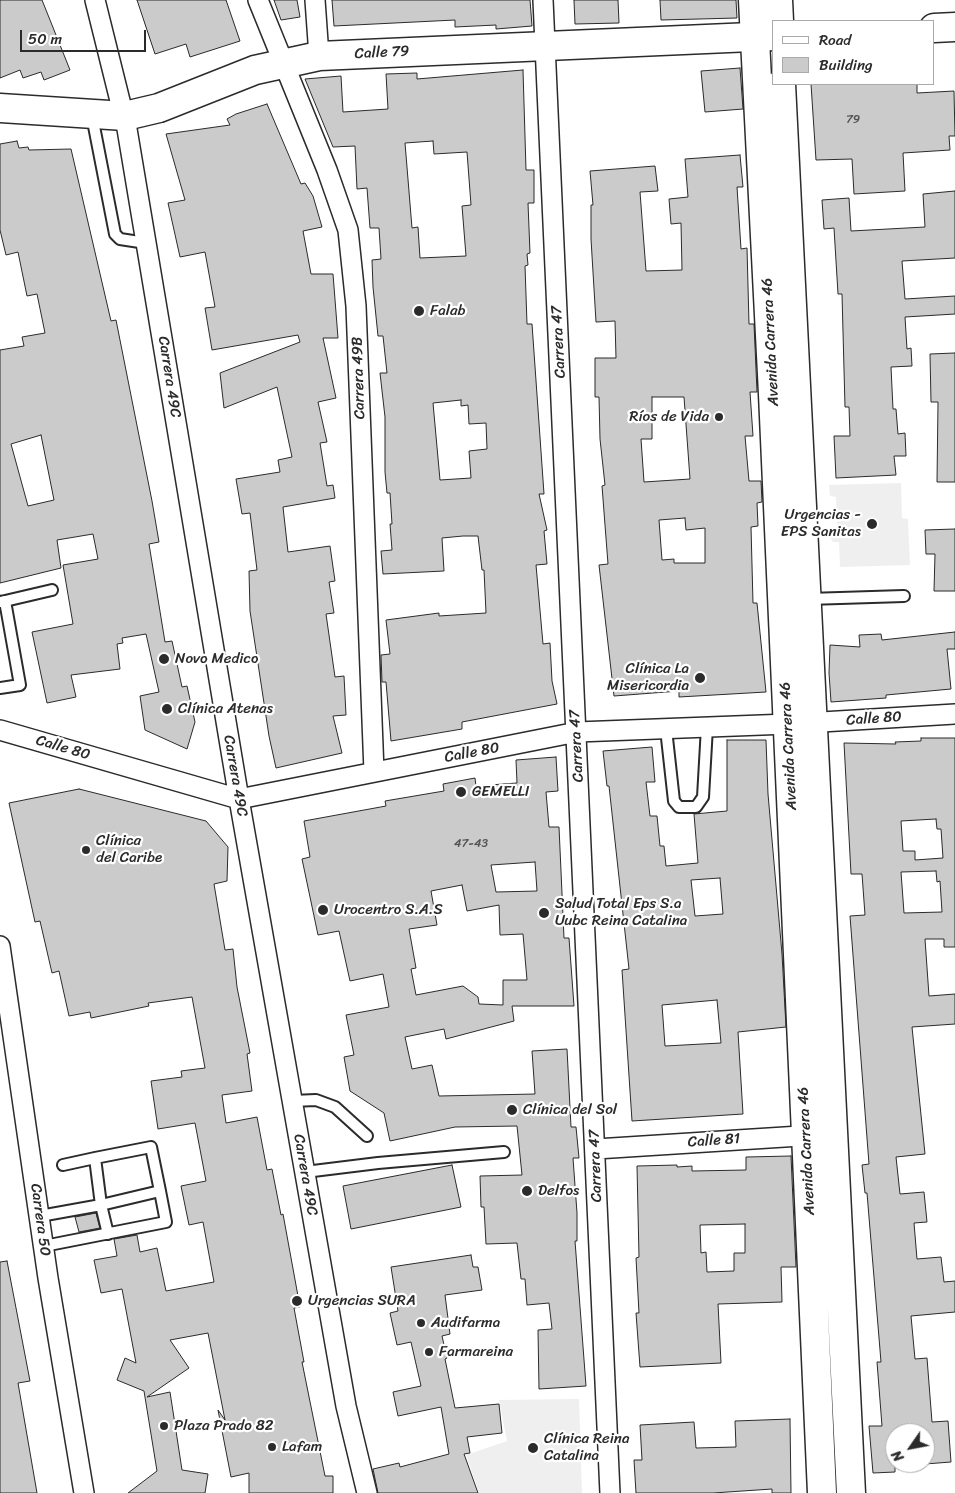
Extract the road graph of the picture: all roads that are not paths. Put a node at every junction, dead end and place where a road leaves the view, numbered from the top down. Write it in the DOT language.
graph roads {
  1 [pos="95,0"];
  2 [pos="258,0"];
  3 [pos="315,0"];
  4 [pos="543,0"];
  5 [pos="752,0"];
  6 [pos="778,0"];
  7 [pos="778,20"];
  8 [pos="955,27"];
  9 [pos="935,28"];
  10 [pos="764,36"];
  11 [pos="545,46"];
  12 [pos="319,56"];
  13 [pos="283,62"];
  14 [pos="781,85"];
  15 [pos="0,108"];
  16 [pos="92,114"];
  17 [pos="125,116"];
  18 [pos="146,243"];
  19 [pos="52,590"];
  20 [pos="904,596"];
  21 [pos="807,599"];
  22 [pos="2,602"];
  23 [pos="0,688"];
  24 [pos="955,714"];
  25 [pos="800,724"];
  26 [pos="707,727"];
  27 [pos="666,729"];
  28 [pos="0,730"];
  29 [pos="577,732"];
  30 [pos="374,772"];
  31 [pos="239,799"];
  32 [pos="0,946"];
  33 [pos="292,1102"];
  34 [pos="833,1134"];
  35 [pos="367,1136"];
  36 [pos="806,1136"];
  37 [pos="596,1149"];
  38 [pos="504,1152"];
  39 [pos="95,1158"];
  40 [pos="63,1165"];
  41 [pos="305,1172"];
  42 [pos="160,1191"];
  43 [pos="101,1205"];
  44 [pos="40,1216"];
  45 [pos="108,1234"];
  46 [pos="44,1246"];
  47 [pos="84,1493"];
  48 [pos="367,1493"];
  49 [pos="610,1493"];
  50 [pos="822,1493"];
  51 [pos="851,1493"];
  1 -- 17 [label="street, Carrera 49C"];
  2 -- 13 [label="street, Carrera 49B"];
  3 -- 12 [label="street"];
  4 -- 11 [label="street, Carrera 47"];
  5 -- 10 [label="main road, Avenida Carrera 46"];
  6 -- 7 [label="main road"];
  8 -- 9 [label="main road"];
  10 -- 11 [label="main road, Calle 79"];
  10 -- 25 [label="main road, Avenida Carrera 46"];
  11 -- 12 [label="main road, Calle 79"];
  11 -- 29 [label="street, Carrera 47"];
  12 -- 13 [label="main road, Calle 79"];
  13 -- 17 [label="main road, Calle 79"];
  13 -- 30 [label="street, Carrera 49B"];
  14 -- 21 [label="main road, Avenida Carrera 46"];
  15 -- 16 [label="main road, Calle 79"];
  16 -- 17 [label="main road, Calle 79"];
  16 -- 18 [label="lane"];
  17 -- 18 [label="street, Carrera 49C"];
  18 -- 31 [label="street, Carrera 49C"];
  19 -- 22 [label="lane"];
  20 -- 21 [label="lane"];
  21 -- 25 [label="main road, Avenida Carrera 46"];
  22 -- 23 [label="lane"];
  24 -- 25 [label="street, Calle 80"];
  25 -- 26 [label="street, Calle 80"];
  25 -- 34 [label="main road, Avenida Carrera 46"];
  25 -- 36 [label="main road, Avenida Carrera 46"];
  26 -- 27 [label="street, Calle 80"];
  26 -- 27 [label="lane"];
  27 -- 29 [label="street, Calle 80"];
  28 -- 31 [label="street, Calle 80"];
  29 -- 30 [label="street, Calle 80"];
  29 -- 37 [label="street, Carrera 47"];
  30 -- 31 [label="street, Calle 80"];
  31 -- 33 [label="street, Carrera 49C"];
  32 -- 44 [label="street, Carrera 50"];
  33 -- 35 [label="lane"];
  33 -- 41 [label="street, Carrera 49C"];
  34 -- 36 [label="street, Calle 81"];
  34 -- 51 [label="main road, Avenida Carrera 46"];
  36 -- 37 [label="street, Calle 81"];
  36 -- 50 [label="main road, Avenida Carrera 46"];
  37 -- 49 [label="street, Carrera 47"];
  38 -- 41 [label="lane"];
  39 -- 40 [label="lane"];
  39 -- 42 [label="lane"];
  39 -- 43 [label="lane"];
  41 -- 48 [label="street, Carrera 49C"];
  42 -- 43 [label="lane"];
  42 -- 45 [label="lane"];
  43 -- 44 [label="lane"];
  43 -- 45 [label="lane"];
  44 -- 46 [label="street, Carrera 50"];
  45 -- 46 [label="lane"];
  46 -- 47 [label="street, Carrera 50"];
}
